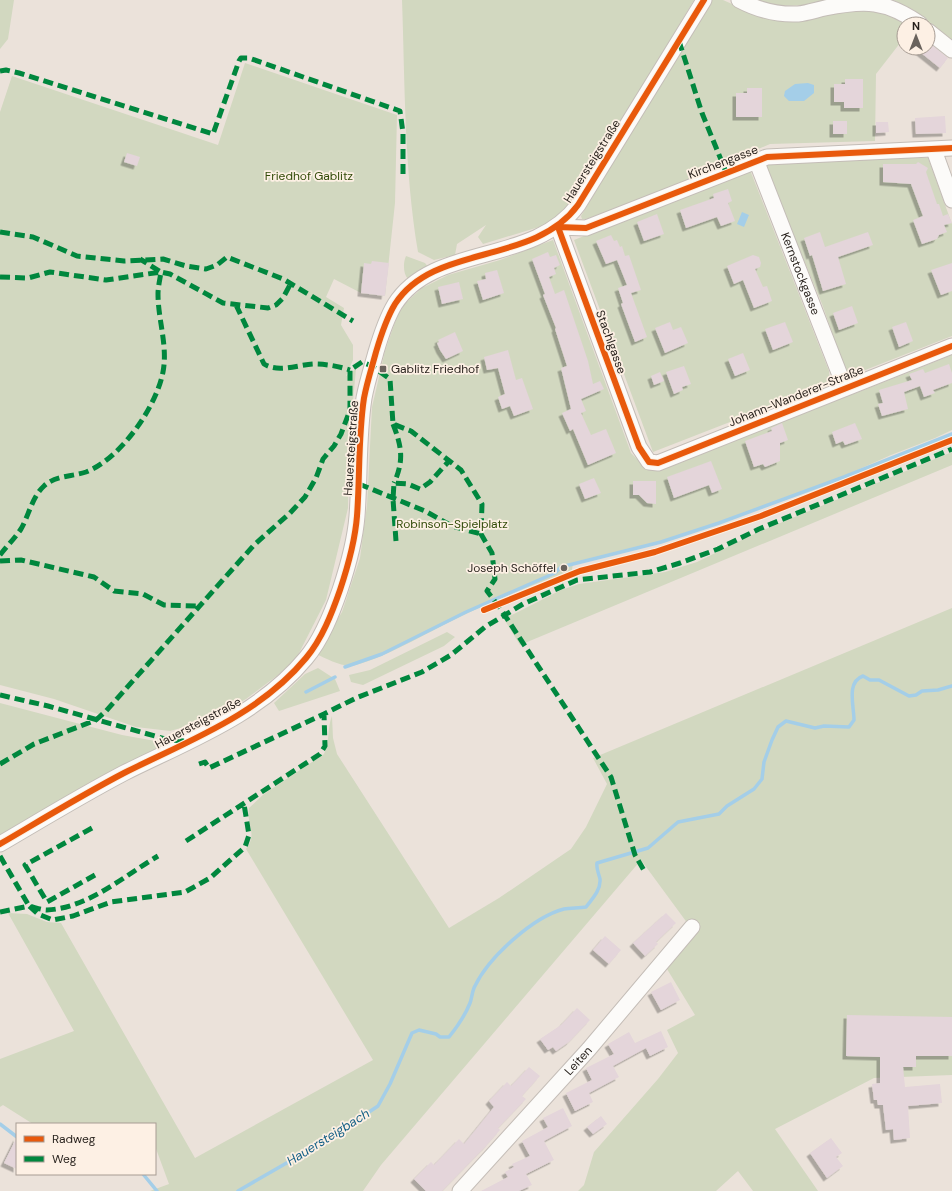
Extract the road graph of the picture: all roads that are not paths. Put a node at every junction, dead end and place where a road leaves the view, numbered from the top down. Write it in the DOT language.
graph roads {
  1 [pos="704,0"];
  2 [pos="739,0"];
  3 [pos="908,16"];
  4 [pos="936,37"];
  5 [pos="952,50"];
  6 [pos="952,148"];
  7 [pos="934,150"];
  8 [pos="756,160"];
  9 [pos="952,200"];
  10 [pos="558,227"];
  11 [pos="952,346"];
  12 [pos="844,388"];
  13 [pos="649,462"];
  14 [pos="0,844"];
  15 [pos="692,927"];
  16 [pos="460,1191"];
  1 -- 10 [label="street, Hauersteigstraße"];
  2 -- 3 [label="street"];
  4 -- 5 [label="street"];
  6 -- 7 [label="street, Kirchengasse"];
  7 -- 8 [label="street, Kirchengasse"];
  7 -- 9 [label="street"];
  8 -- 10 [label="street, Kirchengasse"];
  8 -- 12 [label="street, Kernstockgasse"];
  10 -- 13 [label="street, Stachlgasse"];
  10 -- 14 [label="street, Hauersteigstraße"];
  11 -- 12 [label="street, Johann-Wanderer-Straße"];
  12 -- 13 [label="street, Johann-Wanderer-Straße"];
  15 -- 16 [label="street, Leiten"];
}
